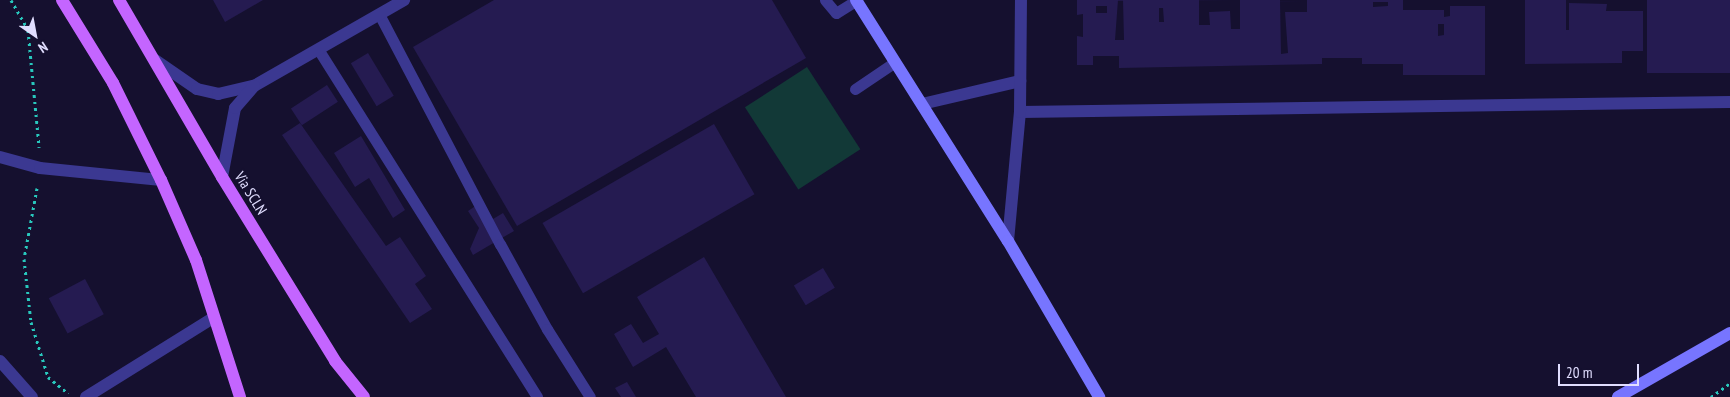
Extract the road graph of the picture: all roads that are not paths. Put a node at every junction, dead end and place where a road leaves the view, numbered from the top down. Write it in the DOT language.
graph roads {
  1 [pos="62,0"];
  2 [pos="119,0"];
  3 [pos="404,0"];
  4 [pos="825,0"];
  5 [pos="857,0"];
  6 [pos="1021,0"];
  7 [pos="380,14"];
  8 [pos="318,49"];
  9 [pos="155,60"];
  10 [pos="895,62"];
  11 [pos="1020,81"];
  12 [pos="254,86"];
  13 [pos="855,88"];
  14 [pos="1730,102"];
  15 [pos="922,104"];
  16 [pos="1020,112"];
  17 [pos="0,157"];
  18 [pos="222,177"];
  19 [pos="161,180"];
  20 [pos="1008,241"];
  21 [pos="213,318"];
  22 [pos="1730,333"];
  23 [pos="0,361"];
  24 [pos="32,397"];
  25 [pos="86,397"];
  26 [pos="240,397"];
  27 [pos="364,397"];
  28 [pos="537,397"];
  29 [pos="590,397"];
  30 [pos="1099,397"];
  31 [pos="1618,397"];
  1 -- 19 [label="main road"];
  2 -- 9 [label="main road, Via SCLN"];
  3 -- 7 [label="street"];
  4 -- 5 [label="lane"];
  5 -- 10 [label="street"];
  6 -- 11 [label="street"];
  7 -- 8 [label="street"];
  7 -- 29 [label="lane"];
  8 -- 12 [label="street"];
  8 -- 28 [label="lane"];
  9 -- 12 [label="street"];
  9 -- 18 [label="main road, Via SCLN"];
  10 -- 13 [label="lane"];
  10 -- 15 [label="street"];
  11 -- 15 [label="street"];
  11 -- 16 [label="street"];
  12 -- 18 [label="street"];
  14 -- 16 [label="street"];
  15 -- 20 [label="street"];
  16 -- 20 [label="street"];
  17 -- 19 [label="street"];
  18 -- 27 [label="main road, Via SCLN"];
  19 -- 21 [label="main road"];
  20 -- 30 [label="street"];
  21 -- 25 [label="street"];
  21 -- 26 [label="main road"];
  22 -- 31 [label="street"];
  23 -- 24 [label="street"];
}
